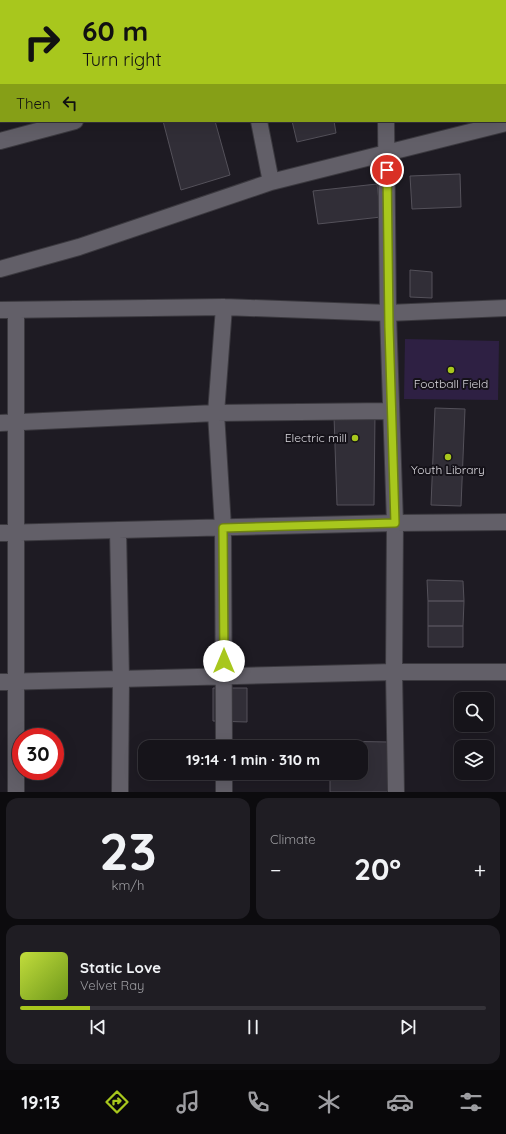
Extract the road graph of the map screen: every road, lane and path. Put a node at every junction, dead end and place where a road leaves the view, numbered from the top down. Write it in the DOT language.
graph roads {
  1 [pos="71,122"];
  2 [pos="259,122"];
  3 [pos="386,122"];
  4 [pos="506,123"];
  5 [pos="0,141"];
  6 [pos="387,154"];
  7 [pos="271,182"];
  8 [pos="0,269"];
  9 [pos="224,307"];
  10 [pos="506,308"];
  11 [pos="8,310"];
  12 [pos="388,313"];
  13 [pos="391,411"];
  14 [pos="216,413"];
  15 [pos="8,422"];
  16 [pos="506,522"];
  17 [pos="395,523"];
  18 [pos="223,528"];
  19 [pos="118,530"];
  20 [pos="17,532"];
  21 [pos="0,533"];
  22 [pos="394,672"];
  23 [pos="506,672"];
  24 [pos="224,676"];
  25 [pos="121,678"];
  26 [pos="7,682"];
  27 [pos="224,740"];
  28 [pos="224,780"];
  29 [pos="16,792"];
  30 [pos="120,792"];
  31 [pos="224,792"];
  32 [pos="396,792"];
  1 -- 5 [label="street"];
  2 -- 7 [label="street"];
  3 -- 6 [label="street"];
  4 -- 6 [label="street"];
  6 -- 7 [label="street"];
  6 -- 12 [label="street"];
  7 -- 8 [label="street"];
  9 -- 11 [label="street"];
  9 -- 12 [label="street"];
  9 -- 14 [label="street"];
  10 -- 12 [label="street"];
  11 -- 15 [label="street"];
  12 -- 13 [label="street"];
  13 -- 14 [label="street"];
  13 -- 17 [label="street"];
  14 -- 15 [label="street"];
  14 -- 18 [label="street"];
  15 -- 20 [label="street"];
  16 -- 17 [label="street"];
  17 -- 18 [label="street"];
  17 -- 22 [label="street"];
  18 -- 19 [label="street"];
  18 -- 24 [label="street"];
  19 -- 20 [label="street"];
  19 -- 25 [label="street"];
  20 -- 21 [label="street"];
  20 -- 26 [label="street"];
  22 -- 23 [label="street"];
  22 -- 24 [label="street"];
  22 -- 32 [label="street"];
  24 -- 25 [label="street"];
  24 -- 27 [label="street"];
  25 -- 26 [label="street"];
  25 -- 30 [label="street"];
  26 -- 29 [label="street"];
  28 -- 31 [label="street"];
}
